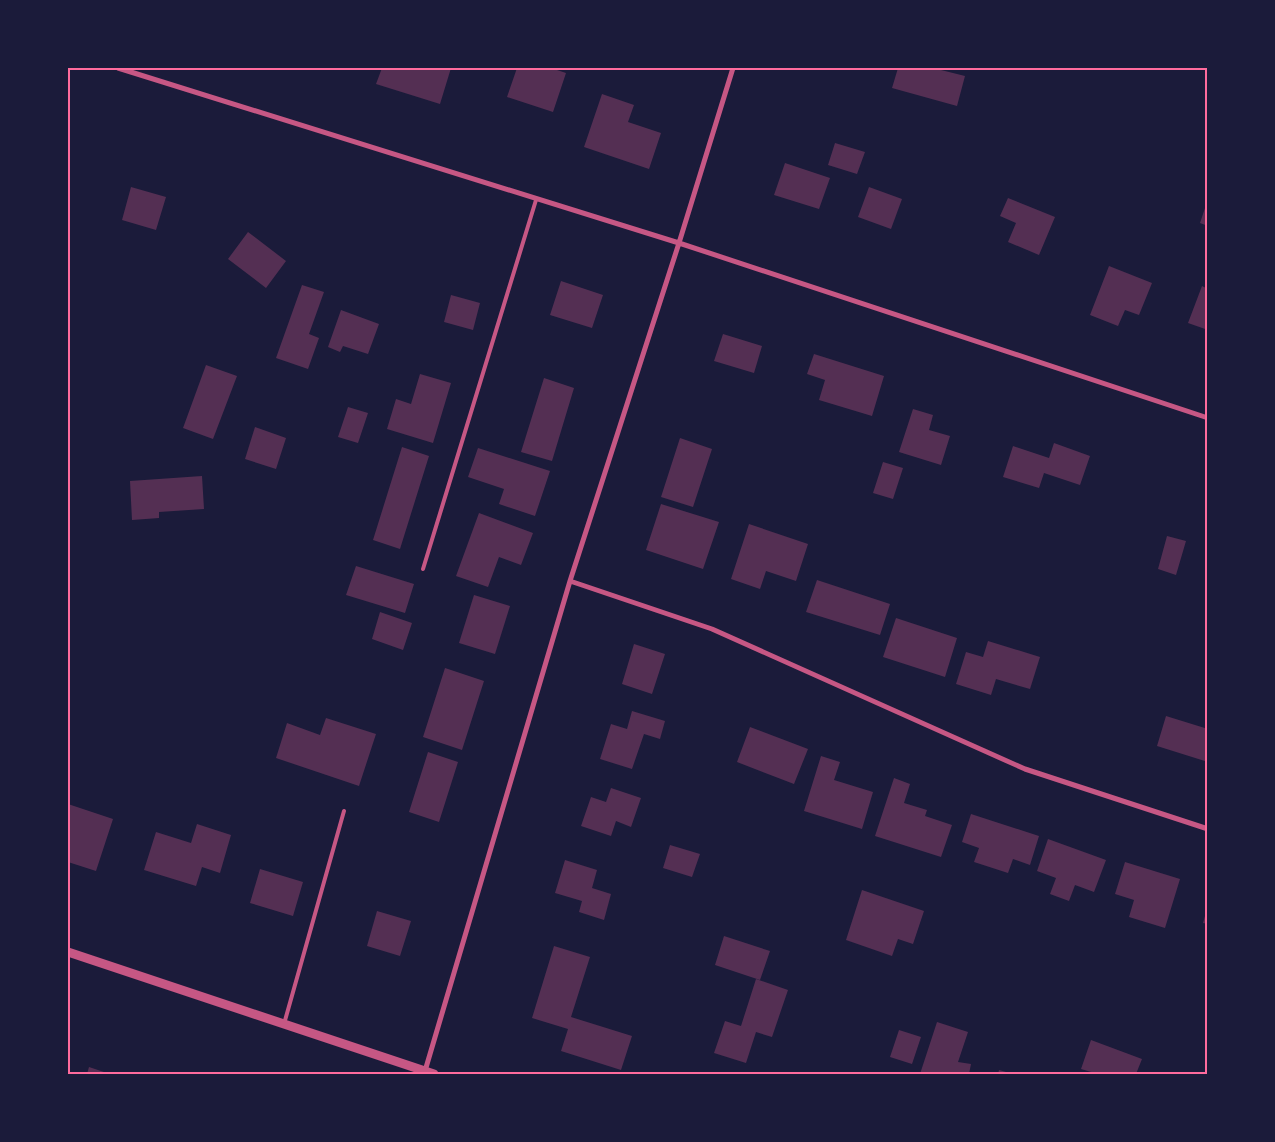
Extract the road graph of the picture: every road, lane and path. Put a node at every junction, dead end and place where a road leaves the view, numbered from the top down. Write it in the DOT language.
graph roads {
  1 [pos="118,68"];
  2 [pos="733,68"];
  3 [pos="536,200"];
  4 [pos="679,243"];
  5 [pos="1208,418"];
  6 [pos="423,569"];
  7 [pos="570,581"];
  8 [pos="344,811"];
  9 [pos="1208,829"];
  10 [pos="68,952"];
  11 [pos="284,1024"];
  12 [pos="425,1071"];
  13 [pos="434,1074"];
  1 -- 3 [label="street"];
  2 -- 4 [label="street"];
  3 -- 4 [label="street"];
  3 -- 6 [label="lane"];
  4 -- 5 [label="street"];
  4 -- 7 [label="street"];
  7 -- 9 [label="street"];
  7 -- 12 [label="street"];
  8 -- 11 [label="lane"];
  10 -- 11 [label="street"];
  11 -- 12 [label="street"];
  12 -- 13 [label="street"];
}
